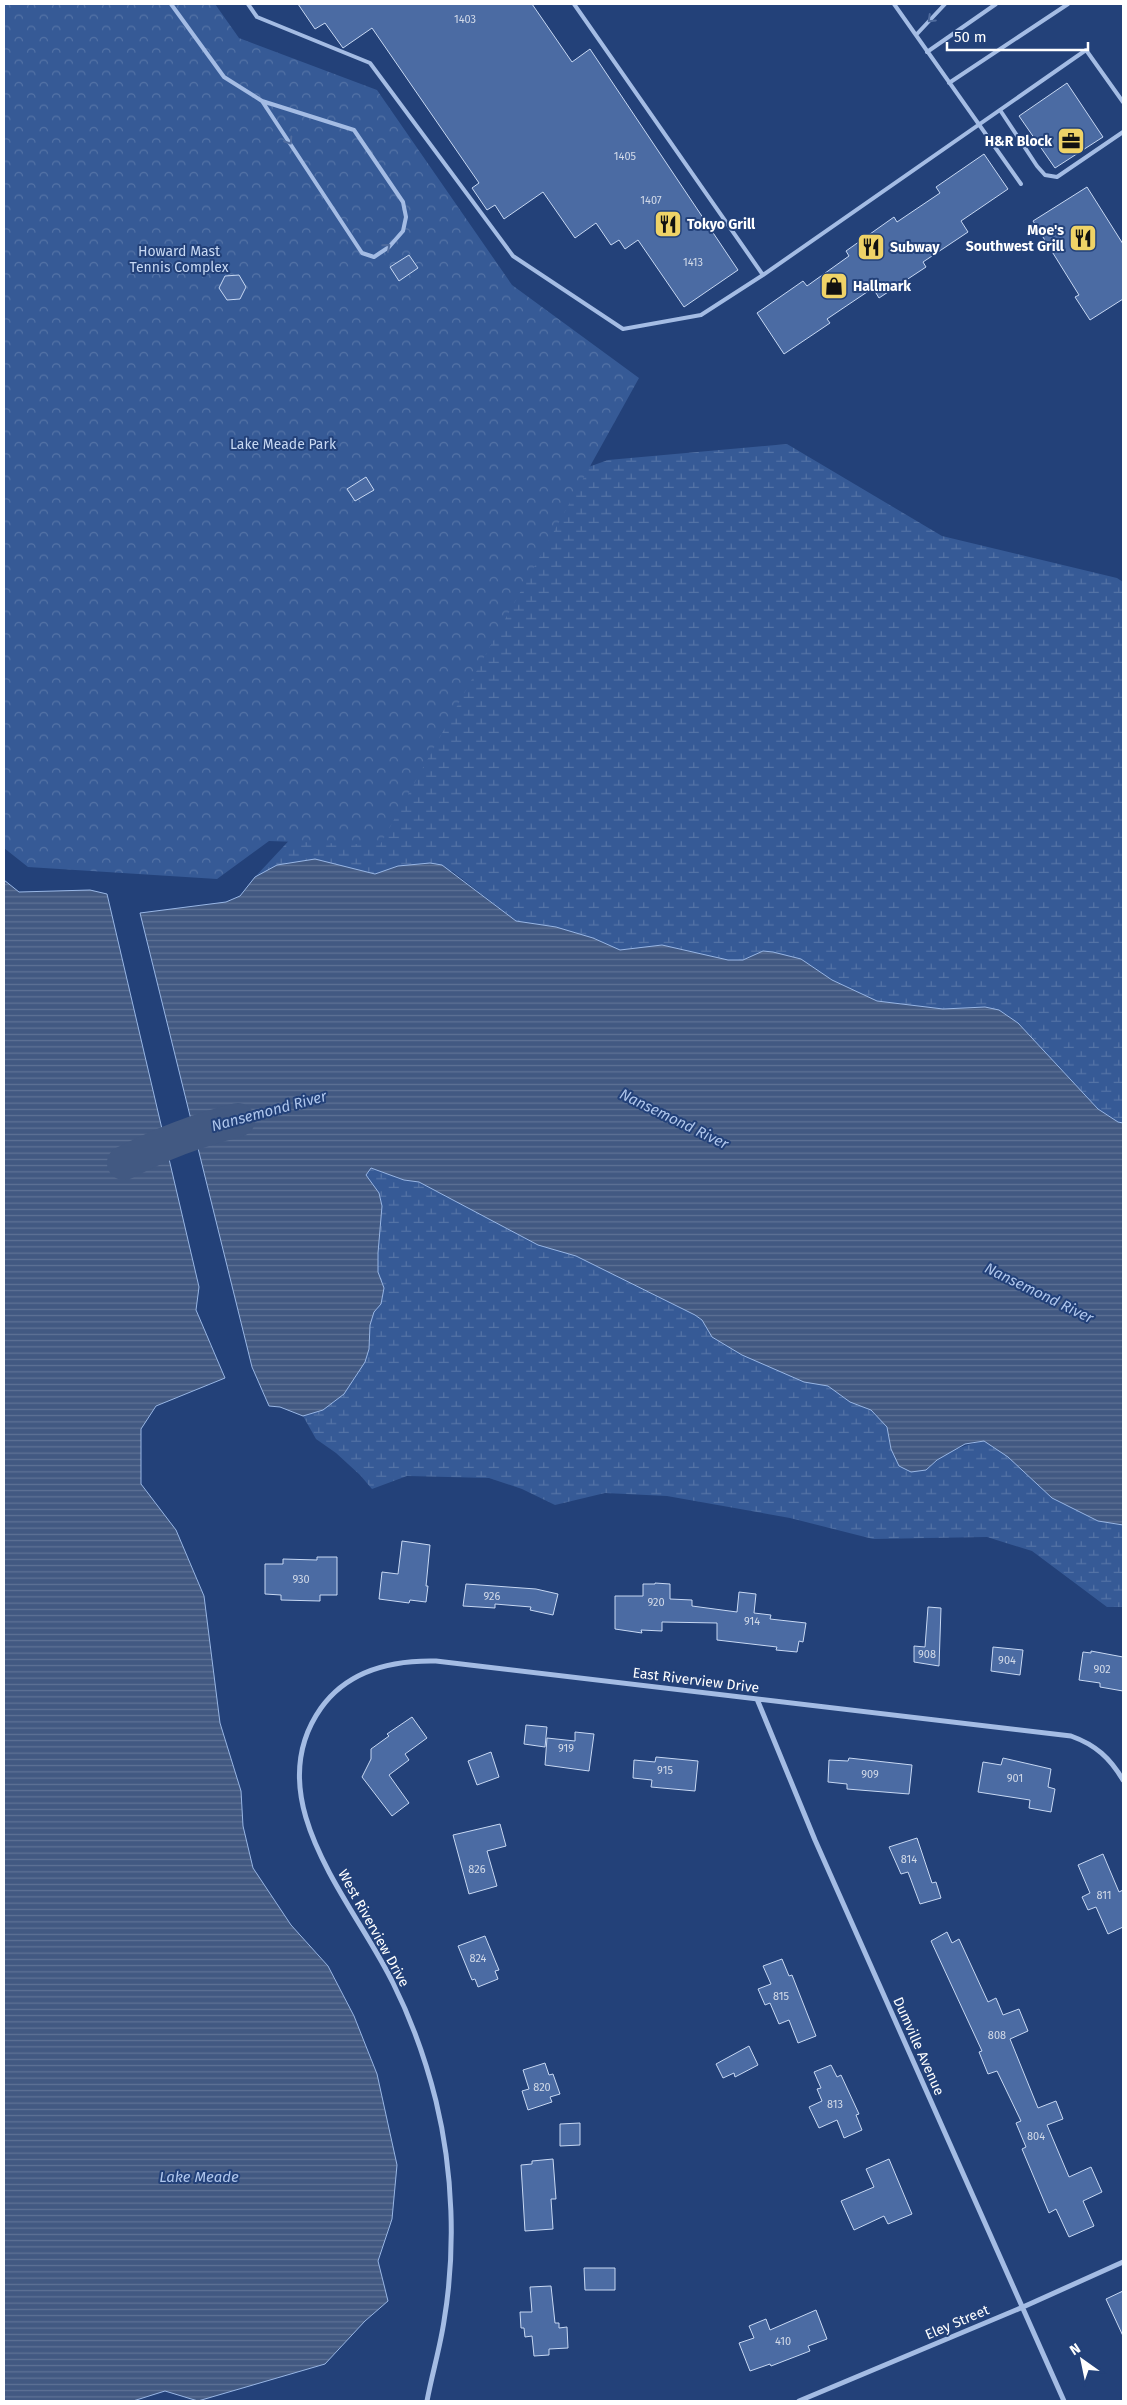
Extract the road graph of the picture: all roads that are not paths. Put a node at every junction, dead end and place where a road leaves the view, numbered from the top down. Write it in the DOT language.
graph roads {
  1 [pos="171,4"];
  2 [pos="248,4"];
  3 [pos="574,4"];
  4 [pos="894,4"];
  5 [pos="946,4"];
  6 [pos="996,4"];
  7 [pos="1068,4"];
  8 [pos="916,35"];
  9 [pos="927,52"];
  10 [pos="949,82"];
  11 [pos="262,101"];
  12 [pos="1123,102"];
  13 [pos="1000,110"];
  14 [pos="979,125"];
  15 [pos="1123,132"];
  16 [pos="1021,184"];
  17 [pos="763,275"];
  18 [pos="757,1699"];
  19 [pos="299,1762"];
  20 [pos="1123,1780"];
  21 [pos="1123,2262"];
  22 [pos="1023,2307"];
  23 [pos="427,2401"];
  24 [pos="799,2401"];
  25 [pos="1064,2401"];
  1 -- 11 [label="lane"];
  2 -- 17 [label="lane"];
  3 -- 17 [label="lane"];
  4 -- 8 [label="lane"];
  5 -- 8 [label="lane, one-way"];
  6 -- 9 [label="lane"];
  7 -- 10 [label="lane"];
  8 -- 9 [label="lane"];
  9 -- 10 [label="lane"];
  10 -- 14 [label="lane"];
  11 -- 11 [label="lane, one-way"];
  12 -- 13 [label="lane"];
  13 -- 14 [label="lane"];
  13 -- 15 [label="lane"];
  14 -- 16 [label="lane"];
  14 -- 17 [label="lane"];
  18 -- 19 [label="street, East Riverview Drive"];
  18 -- 20 [label="street, East Riverview Drive"];
  18 -- 22 [label="street, Dumville Avenue"];
  19 -- 23 [label="street, West Riverview Drive"];
  21 -- 22 [label="street, Eley Street"];
  22 -- 24 [label="street, Eley Street"];
  22 -- 25 [label="street, Dumville Avenue"];
}
